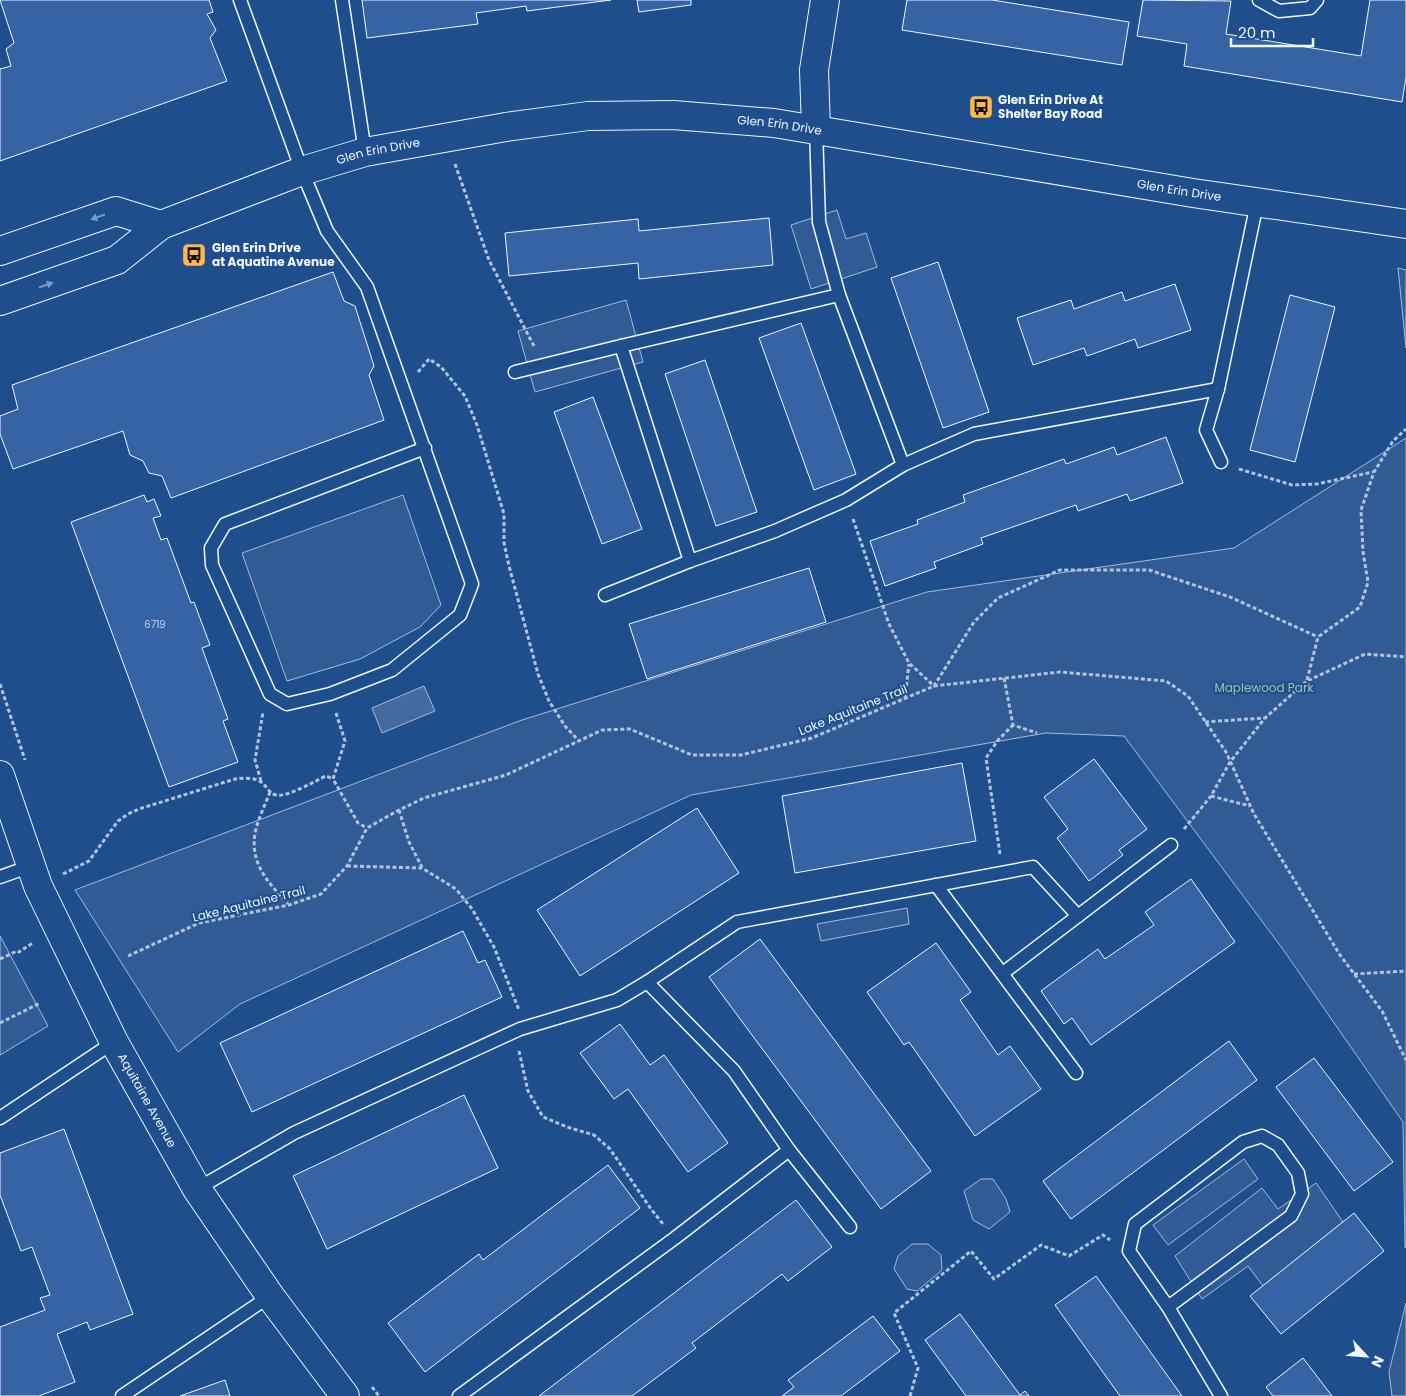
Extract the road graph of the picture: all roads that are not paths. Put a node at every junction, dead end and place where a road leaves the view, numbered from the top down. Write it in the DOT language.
graph roads {
  1 [pos="240,0"];
  2 [pos="342,0"];
  3 [pos="825,0"];
  4 [pos="1259,0"];
  5 [pos="1317,0"];
  6 [pos="816,129"];
  7 [pos="365,152"];
  8 [pos="302,171"];
  9 [pos="1257,203"];
  10 [pos="161,224"];
  11 [pos="1406,224"];
  12 [pos="0,251"];
  13 [pos="839,295"];
  14 [pos="0,301"];
  15 [pos="621,346"];
  16 [pos="515,372"];
  17 [pos="1218,390"];
  18 [pos="425,448"];
  19 [pos="1221,462"];
  20 [pos="904,465"];
  21 [pos="690,561"];
  22 [pos="605,595"];
  23 [pos="0,775"];
  24 [pos="1171,845"];
  25 [pos="31,866"];
  26 [pos="0,877"];
  27 [pos="936,885"];
  28 [pos="1078,916"];
  29 [pos="1003,973"];
  30 [pos="647,982"];
  31 [pos="114,1042"];
  32 [pos="1076,1073"];
  33 [pos="0,1118"];
  34 [pos="789,1150"];
  35 [pos="197,1188"];
  36 [pos="850,1227"];
  37 [pos="270,1296"];
  38 [pos="1168,1307"];
  39 [pos="122,1396"];
  40 [pos="345,1396"];
  41 [pos="460,1396"];
  42 [pos="1221,1396"];
  1 -- 8 [label="lane"];
  2 -- 7 [label="lane"];
  3 -- 6 [label="street"];
  4 -- 5 [label="lane"];
  6 -- 7 [label="street, Glen Erin Drive"];
  6 -- 9 [label="street, Glen Erin Drive"];
  6 -- 13 [label="lane"];
  7 -- 8 [label="street, Glen Erin Drive"];
  8 -- 10 [label="street, Glen Erin Drive"];
  8 -- 18 [label="lane"];
  9 -- 11 [label="street, Glen Erin Drive"];
  9 -- 17 [label="lane"];
  10 -- 12 [label="street, one-way"];
  14 -- 10 [label="street, Glen Erin Drive, one-way"];
  13 -- 15 [label="lane"];
  13 -- 20 [label="lane"];
  15 -- 16 [label="lane"];
  15 -- 21 [label="lane"];
  17 -- 19 [label="lane"];
  17 -- 20 [label="lane"];
  18 -- 18 [label="lane"];
  20 -- 21 [label="lane"];
  21 -- 22 [label="lane"];
  23 -- 25 [label="street, Aquitaine Avenue"];
  24 -- 28 [label="lane"];
  25 -- 26 [label="lane"];
  25 -- 31 [label="street, Aquitaine Avenue"];
  27 -- 28 [label="lane"];
  27 -- 29 [label="lane"];
  27 -- 30 [label="lane"];
  28 -- 29 [label="lane"];
  29 -- 32 [label="lane"];
  30 -- 34 [label="lane"];
  30 -- 35 [label="lane"];
  31 -- 33 [label="lane"];
  31 -- 35 [label="street, Aquitaine Avenue"];
  34 -- 36 [label="lane"];
  34 -- 41 [label="lane"];
  35 -- 37 [label="street, Aquitaine Avenue"];
  37 -- 39 [label="lane"];
  37 -- 40 [label="street, Aquitaine Avenue"];
  38 -- 38 [label="lane"];
  38 -- 42 [label="lane"];
}
